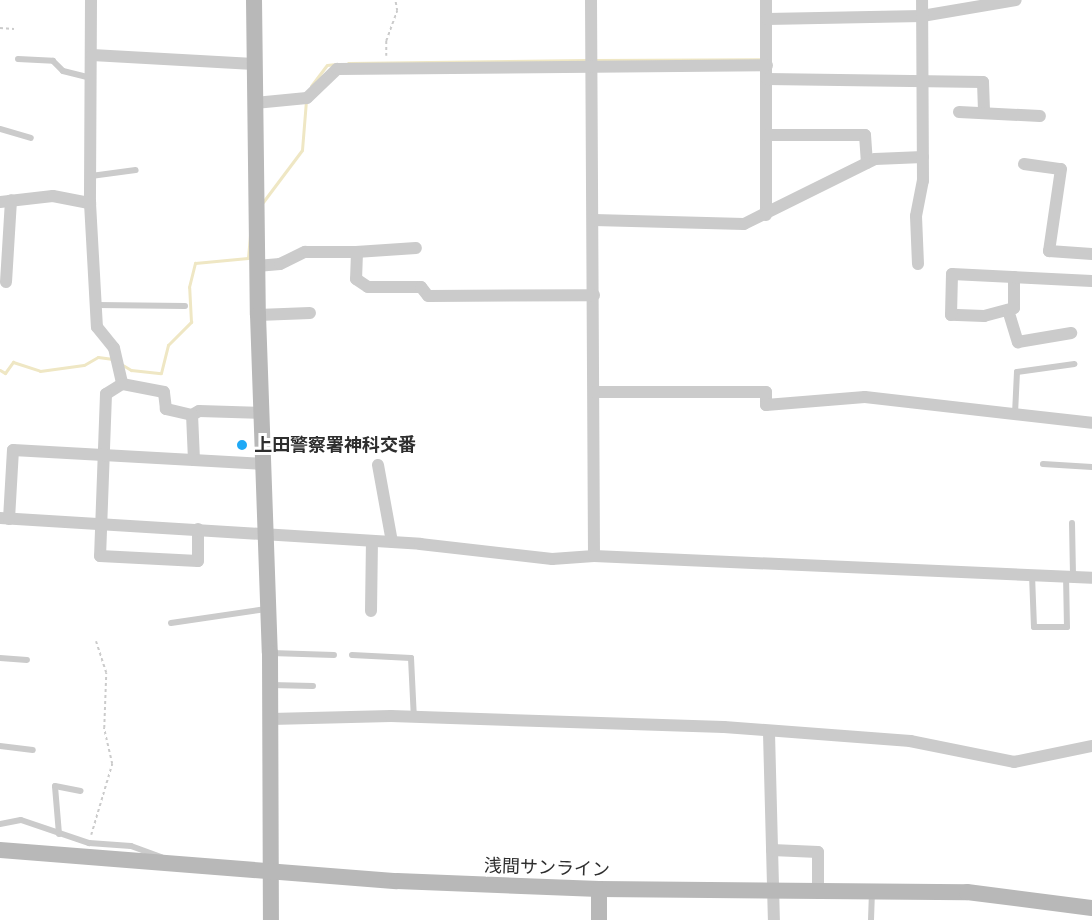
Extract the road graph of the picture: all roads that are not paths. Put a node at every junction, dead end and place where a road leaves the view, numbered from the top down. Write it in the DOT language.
graph roads {
  1 [pos="91,0"];
  2 [pos="255,0"];
  3 [pos="591,0"];
  4 [pos="766,0"];
  5 [pos="922,0"];
  6 [pos="1016,0"];
  7 [pos="973,4"];
  8 [pos="947,6"];
  9 [pos="922,16"];
  10 [pos="767,19"];
  11 [pos="92,55"];
  12 [pos="18,59"];
  13 [pos="254,64"];
  14 [pos="592,64"];
  15 [pos="767,64"];
  16 [pos="92,78"];
  17 [pos="767,79"];
  18 [pos="923,79"];
  19 [pos="255,103"];
  20 [pos="959,112"];
  21 [pos="984,113"];
  22 [pos="1040,116"];
  23 [pos="0,129"];
  24 [pos="767,135"];
  25 [pos="32,138"];
  26 [pos="923,157"];
  27 [pos="867,164"];
  28 [pos="1024,164"];
  29 [pos="136,170"];
  30 [pos="91,176"];
  31 [pos="5,201"];
  32 [pos="90,204"];
  33 [pos="766,215"];
  34 [pos="594,220"];
  35 [pos="416,248"];
  36 [pos="356,252"];
  37 [pos="1092,254"];
  38 [pos="918,264"];
  39 [pos="257,266"];
  40 [pos="1014,277"];
  41 [pos="1092,280"];
  42 [pos="6,282"];
  43 [pos="594,295"];
  44 [pos="97,305"];
  45 [pos="185,306"];
  46 [pos="1008,310"];
  47 [pos="310,313"];
  48 [pos="258,315"];
  49 [pos="1071,333"];
  50 [pos="1074,364"];
  51 [pos="122,384"];
  52 [pos="594,392"];
  53 [pos="261,413"];
  54 [pos="1015,414"];
  55 [pos="192,415"];
  56 [pos="1092,423"];
  57 [pos="101,455"];
  58 [pos="194,460"];
  59 [pos="263,464"];
  60 [pos="1043,464"];
  61 [pos="378,465"];
  62 [pos="1092,467"];
  63 [pos="5,519"];
  64 [pos="100,523"];
  65 [pos="1072,523"];
  66 [pos="198,529"];
  67 [pos="266,533"];
  68 [pos="372,541"];
  69 [pos="392,542"];
  70 [pos="594,556"];
  71 [pos="1032,574"];
  72 [pos="1070,576"];
  73 [pos="1092,578"];
  74 [pos="268,608"];
  75 [pos="371,611"];
  76 [pos="171,623"];
  77 [pos="270,653"];
  78 [pos="334,655"];
  79 [pos="352,655"];
  80 [pos="0,658"];
  81 [pos="27,660"];
  82 [pos="271,685"];
  83 [pos="313,686"];
  84 [pos="271,719"];
  85 [pos="414,720"];
  86 [pos="770,733"];
  87 [pos="0,746"];
  88 [pos="1092,746"];
  89 [pos="33,750"];
  90 [pos="81,790"];
  91 [pos="0,824"];
  92 [pos="59,834"];
  93 [pos="0,850"];
  94 [pos="772,850"];
  95 [pos="88,851"];
  96 [pos="271,873"];
  97 [pos="599,890"];
  98 [pos="775,890"];
  99 [pos="818,891"];
  100 [pos="872,891"];
  101 [pos="1092,908"];
  102 [pos="272,920"];
  103 [pos="599,920"];
  104 [pos="774,920"];
  105 [pos="871,920"];
  1 -- 11 [label="street"];
  2 -- 13 [label="street"];
  3 -- 14 [label="street"];
  4 -- 10 [label="street"];
  5 -- 9 [label="street"];
  6 -- 7 [label="street"];
  7 -- 8 [label="street"];
  8 -- 9 [label="street"];
  9 -- 10 [label="street"];
  9 -- 18 [label="street"];
  10 -- 15 [label="street"];
  11 -- 13 [label="street"];
  11 -- 16 [label="street"];
  12 -- 16 [label="lane"];
  13 -- 19 [label="street"];
  14 -- 15 [label="street"];
  14 -- 19 [label="street"];
  14 -- 34 [label="street"];
  15 -- 17 [label="street"];
  16 -- 30 [label="street"];
  17 -- 18 [label="street"];
  17 -- 24 [label="street"];
  18 -- 21 [label="street"];
  18 -- 26 [label="street"];
  19 -- 39 [label="street"];
  20 -- 21 [label="street"];
  21 -- 22 [label="street"];
  23 -- 25 [label="lane"];
  24 -- 27 [label="street"];
  24 -- 33 [label="street"];
  26 -- 27 [label="street"];
  26 -- 38 [label="street"];
  27 -- 33 [label="street"];
  28 -- 37 [label="street"];
  29 -- 30 [label="lane"];
  30 -- 32 [label="street"];
  31 -- 32 [label="street"];
  31 -- 42 [label="street"];
  32 -- 44 [label="street"];
  33 -- 34 [label="street"];
  34 -- 43 [label="street"];
  35 -- 36 [label="street"];
  36 -- 39 [label="street"];
  36 -- 43 [label="street"];
  39 -- 48 [label="street"];
  40 -- 41 [label="street"];
  40 -- 46 [label="street"];
  40 -- 46 [label="street"];
  43 -- 52 [label="street"];
  44 -- 45 [label="lane"];
  44 -- 51 [label="street"];
  46 -- 49 [label="street"];
  47 -- 48 [label="street"];
  48 -- 53 [label="street"];
  50 -- 54 [label="lane"];
  51 -- 55 [label="street"];
  51 -- 57 [label="street"];
  52 -- 54 [label="street"];
  52 -- 70 [label="street"];
  53 -- 55 [label="street"];
  53 -- 59 [label="street"];
  54 -- 56 [label="street"];
  55 -- 58 [label="street"];
  57 -- 58 [label="street"];
  57 -- 63 [label="street"];
  57 -- 64 [label="street"];
  58 -- 59 [label="street"];
  59 -- 67 [label="street"];
  60 -- 62 [label="lane"];
  61 -- 69 [label="street"];
  63 -- 64 [label="street"];
  64 -- 66 [label="street"];
  64 -- 66 [label="street"];
  65 -- 72 [label="lane"];
  66 -- 67 [label="street"];
  67 -- 68 [label="street"];
  67 -- 74 [label="street"];
  68 -- 69 [label="street"];
  68 -- 75 [label="street"];
  69 -- 70 [label="street"];
  70 -- 71 [label="street"];
  71 -- 72 [label="street"];
  71 -- 72 [label="lane"];
  72 -- 73 [label="street"];
  74 -- 76 [label="lane"];
  74 -- 77 [label="street"];
  77 -- 78 [label="lane"];
  77 -- 82 [label="street"];
  79 -- 85 [label="lane"];
  80 -- 81 [label="lane"];
  82 -- 83 [label="lane"];
  82 -- 84 [label="street"];
  84 -- 85 [label="street"];
  84 -- 96 [label="street"];
  85 -- 86 [label="street"];
  86 -- 88 [label="street"];
  86 -- 94 [label="street"];
  87 -- 89 [label="lane"];
  90 -- 92 [label="lane"];
  91 -- 92 [label="lane"];
  92 -- 95 [label="lane"];
  93 -- 95 [label="street, 浅間サンライン"];
  94 -- 98 [label="street"];
  94 -- 99 [label="street"];
  95 -- 96 [label="street, 浅間サンライン"];
  96 -- 97 [label="street, 浅間サンライン"];
  96 -- 102 [label="street"];
  97 -- 98 [label="street, 浅間サンライン"];
  97 -- 103 [label="street"];
  98 -- 99 [label="street, 浅間サンライン"];
  98 -- 104 [label="street"];
  99 -- 100 [label="street, 浅間サンライン"];
  100 -- 101 [label="street, 浅間サンライン"];
  100 -- 105 [label="lane"];
}
